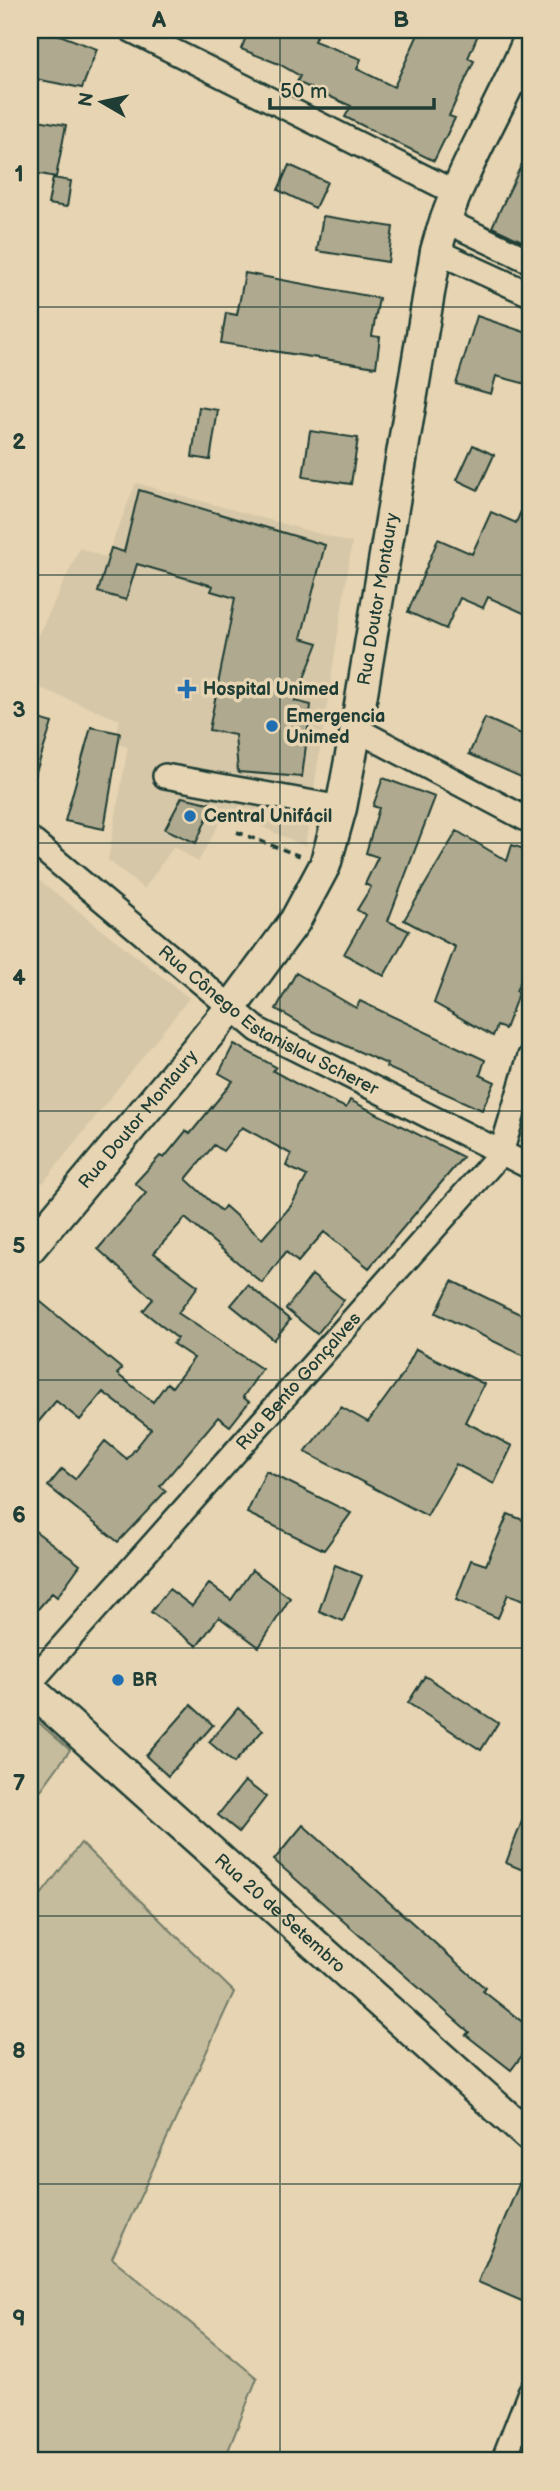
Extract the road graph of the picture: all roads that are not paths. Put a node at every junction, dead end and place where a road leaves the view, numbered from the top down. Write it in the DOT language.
graph roads {
  1 [pos="131,30"];
  2 [pos="530,37"];
  3 [pos="522,80"];
  4 [pos="454,192"];
  5 [pos="444,220"];
  6 [pos="436,251"];
  7 [pos="530,261"];
  8 [pos="530,294"];
  9 [pos="356,729"];
  10 [pos="165,776"];
  11 [pos="341,808"];
  12 [pos="530,821"];
  13 [pos="30,839"];
  14 [pos="230,1009"];
  15 [pos="530,1056"];
  16 [pos="501,1153"];
  17 [pos="530,1167"];
  18 [pos="35,1232"];
  19 [pos="30,1683"];
  20 [pos="30,1689"];
  21 [pos="530,2137"];
  22 [pos="530,2392"];
  23 [pos="503,2461"];
  1 -- 4 [label="street"];
  2 -- 3 [label="main road, Rua Doutor Montaury"];
  3 -- 4 [label="main road, Rua Doutor Montaury"];
  4 -- 5 [label="main road, Rua Doutor Montaury"];
  5 -- 6 [label="main road, Rua Doutor Montaury"];
  5 -- 7 [label="street"];
  6 -- 8 [label="street"];
  6 -- 9 [label="main road, Rua Doutor Montaury"];
  9 -- 11 [label="main road, Rua Doutor Montaury"];
  9 -- 12 [label="street"];
  10 -- 11 [label="street"];
  11 -- 14 [label="main road, Rua Doutor Montaury"];
  13 -- 14 [label="street, Rua Cônego Estanislau Scherer"];
  14 -- 16 [label="street, Rua Cônego Estanislau Scherer"];
  14 -- 18 [label="main road, Rua Doutor Montaury"];
  15 -- 16 [label="street, Rua Bento Gonçalves"];
  16 -- 17 [label="street, Rua Cônego Estanislau Scherer"];
  16 -- 19 [label="street, Rua Bento Gonçalves"];
  20 -- 21 [label="main road, Rua 20 de Setembro"];
  22 -- 23 [label="street"];
}
